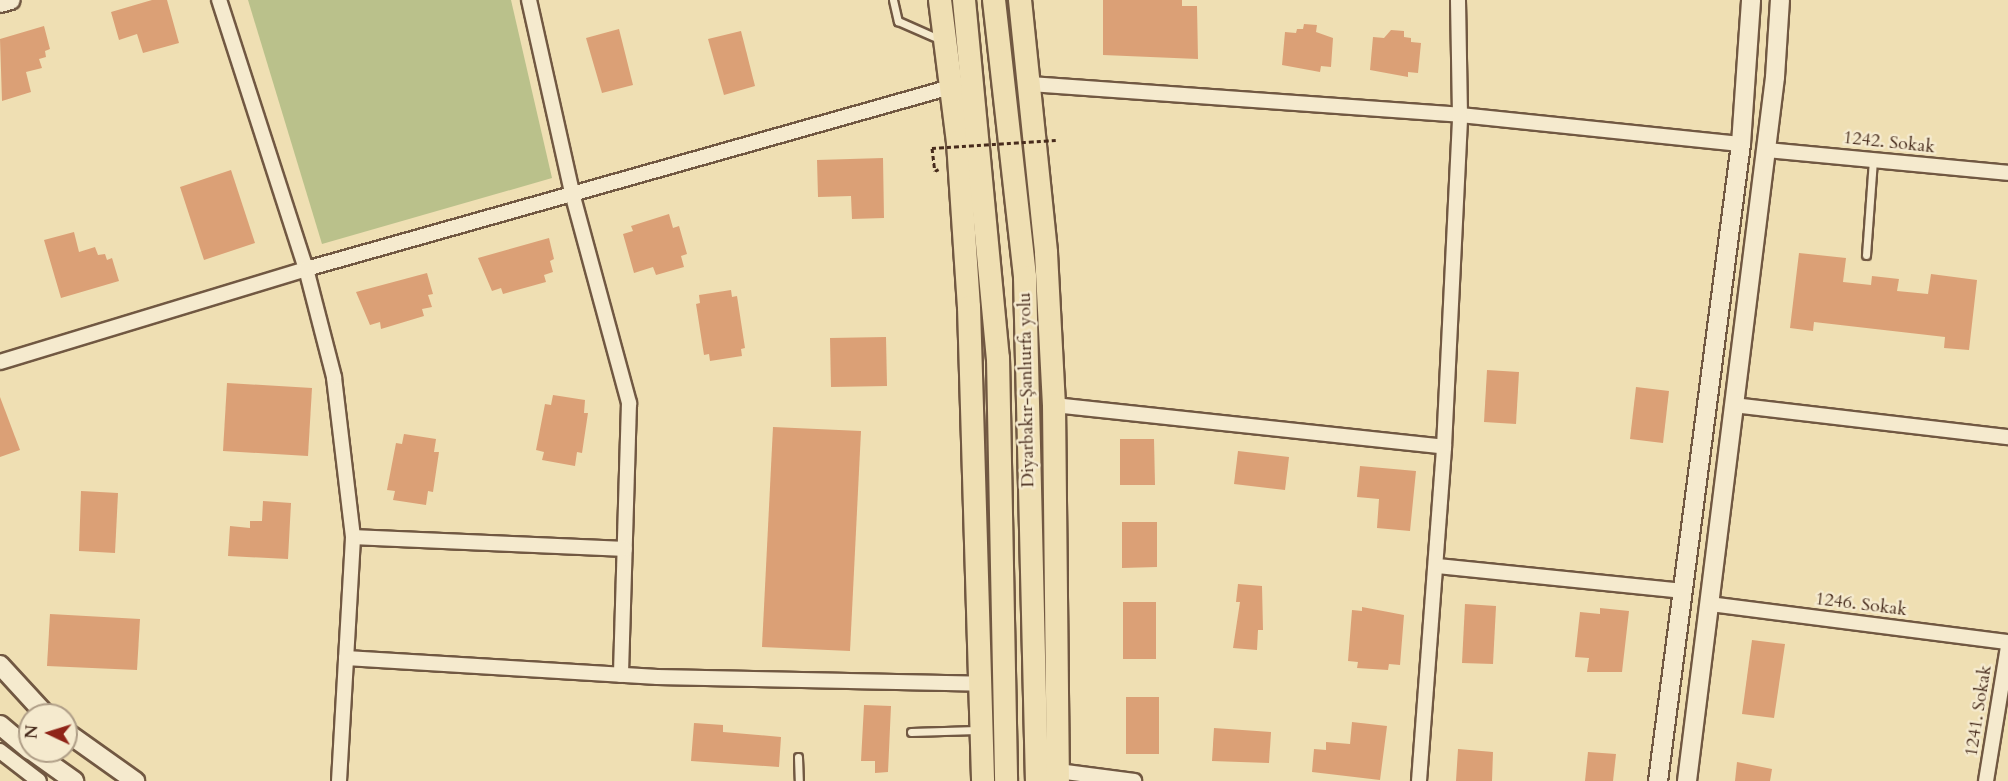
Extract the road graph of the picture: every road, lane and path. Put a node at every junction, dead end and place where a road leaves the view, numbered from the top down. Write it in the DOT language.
graph roads {
  1 [pos="11,0"];
  2 [pos="219,0"];
  3 [pos="529,0"];
  4 [pos="893,0"];
  5 [pos="940,0"];
  6 [pos="964,0"];
  7 [pos="994,0"];
  8 [pos="1020,0"];
  9 [pos="1458,0"];
  10 [pos="1751,0"];
  11 [pos="1780,0"];
  12 [pos="0,3"];
  13 [pos="946,42"];
  14 [pos="1030,84"];
  15 [pos="951,87"];
  16 [pos="1460,115"];
  17 [pos="1056,140"];
  18 [pos="1742,144"];
  19 [pos="1766,150"];
  20 [pos="939,157"];
  21 [pos="1873,159"];
  22 [pos="2008,173"];
  23 [pos="572,194"];
  24 [pos="1866,255"];
  25 [pos="306,269"];
  26 [pos="0,362"];
  27 [pos="1054,405"];
  28 [pos="1734,405"];
  29 [pos="2008,437"];
  30 [pos="1444,447"];
  31 [pos="352,537"];
  32 [pos="625,549"];
  33 [pos="1437,566"];
  34 [pos="1682,591"];
  35 [pos="1710,604"];
  36 [pos="2008,644"];
  37 [pos="346,658"];
  38 [pos="0,665"];
  39 [pos="621,675"];
  40 [pos="982,684"];
  41 [pos="35,703"];
  42 [pos="0,725"];
  43 [pos="983,730"];
  44 [pos="911,732"];
  45 [pos="18,740"];
  46 [pos="78,741"];
  47 [pos="0,751"];
  48 [pos="798,757"];
  49 [pos="49,763"];
  50 [pos="1058,776"];
  51 [pos="39,781"];
  52 [pos="74,781"];
  53 [pos="135,781"];
  54 [pos="339,781"];
  55 [pos="799,781"];
  56 [pos="983,781"];
  57 [pos="1006,781"];
  58 [pos="1037,781"];
  59 [pos="1134,781"];
  60 [pos="1419,781"];
  61 [pos="1658,781"];
  62 [pos="1687,781"];
  63 [pos="1986,781"];
  1 -- 12 [label="main road"];
  2 -- 25 [label="street"];
  3 -- 23 [label="street"];
  4 -- 13 [label="lane"];
  5 -- 13 [label="highway"];
  6 -- 57 [label="highway, Diyarbakır-Şanlıurfa yolu"];
  7 -- 58 [label="highway, Diyarbakır-Şanlıurfa yolu"];
  8 -- 14 [label="highway"];
  9 -- 16 [label="street"];
  10 -- 18 [label="main road"];
  11 -- 19 [label="main road"];
  13 -- 15 [label="highway"];
  14 -- 16 [label="street"];
  14 -- 27 [label="highway"];
  15 -- 23 [label="street"];
  15 -- 40 [label="highway"];
  16 -- 18 [label="street"];
  16 -- 30 [label="street"];
  17 -- 20 [label="path, bridge"];
  18 -- 34 [label="main road"];
  19 -- 21 [label="street, 1242. Sokak"];
  19 -- 28 [label="main road"];
  21 -- 22 [label="street, 1242. Sokak"];
  21 -- 24 [label="lane"];
  23 -- 25 [label="street"];
  23 -- 32 [label="street"];
  25 -- 26 [label="street"];
  25 -- 31 [label="street"];
  27 -- 30 [label="street"];
  27 -- 50 [label="highway"];
  28 -- 29 [label="street"];
  28 -- 35 [label="main road"];
  30 -- 33 [label="street"];
  31 -- 32 [label="street"];
  31 -- 37 [label="street"];
  32 -- 39 [label="street"];
  33 -- 34 [label="street"];
  33 -- 60 [label="street"];
  34 -- 61 [label="main road"];
  35 -- 36 [label="street, 1246. Sokak"];
  35 -- 62 [label="main road"];
  36 -- 63 [label="street, 1241. Sokak"];
  37 -- 39 [label="street"];
  37 -- 54 [label="street"];
  38 -- 41 [label="main road"];
  39 -- 40 [label="street"];
  40 -- 43 [label="highway"];
  42 -- 45 [label="main road"];
  43 -- 44 [label="lane"];
  43 -- 56 [label="highway"];
  46 -- 53 [label="main road"];
  47 -- 51 [label="street"];
  48 -- 55 [label="lane"];
  49 -- 52 [label="main road"];
  50 -- 59 [label="street"];
}
